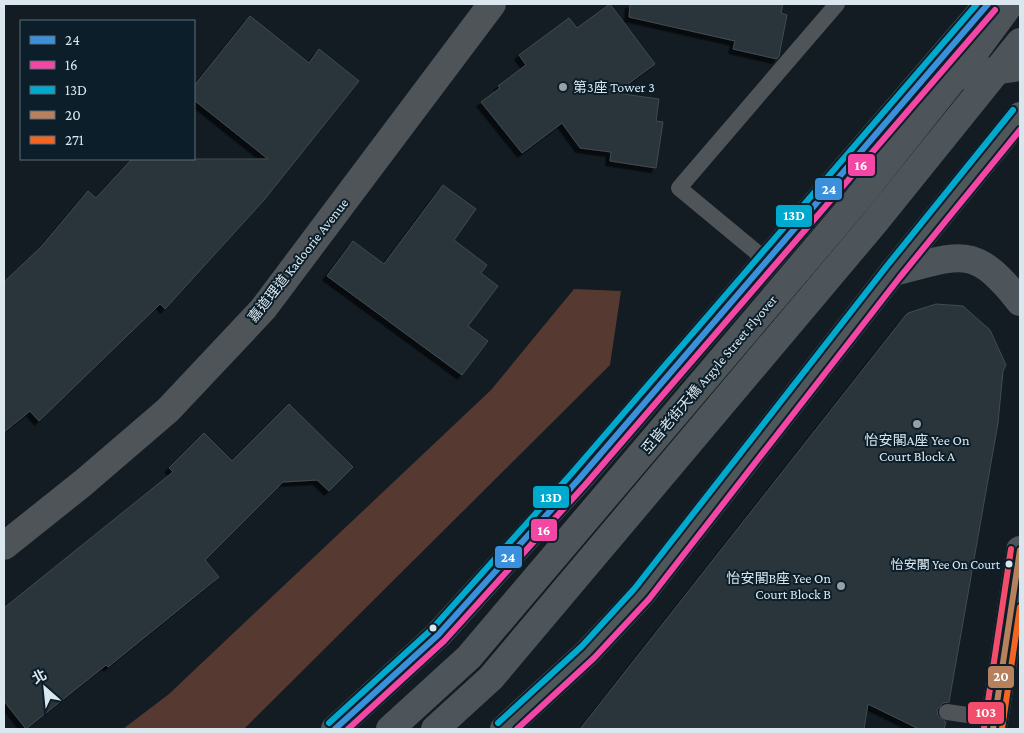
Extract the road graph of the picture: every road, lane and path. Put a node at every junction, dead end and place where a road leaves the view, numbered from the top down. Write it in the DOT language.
graph roads {
  1 [pos="492,4"];
  2 [pos="837,4"];
  3 [pos="988,4"];
  4 [pos="1010,4"];
  5 [pos="1020,42"];
  6 [pos="1020,67"];
  7 [pos="922,81"];
  8 [pos="1020,116"];
  9 [pos="767,261"];
  10 [pos="893,272"];
  11 [pos="1020,302"];
  12 [pos="4,546"];
  13 [pos="1020,550"];
  14 [pos="947,712"];
  15 [pos="994,724"];
  16 [pos="334,729"];
  17 [pos="390,729"];
  18 [pos="435,729"];
  19 [pos="504,729"];
  1 -- 12 [label="street, 嘉道理道 Kadoorie Avenue"];
  2 -- 9 [label="lane"];
  3 -- 7 [label="main road"];
  4 -- 17 [label="main road, 亞皆老街天橋 Argyle Street Flyover, bridge"];
  5 -- 18 [label="main road, 亞皆老街天橋 Argyle Street Flyover, bridge"];
  6 -- 7 [label="main road"];
  7 -- 9 [label="main road"];
  8 -- 10 [label="main road"];
  9 -- 16 [label="main road"];
  10 -- 11 [label="main road"];
  10 -- 19 [label="main road"];
  13 -- 15 [label="main road"];
  14 -- 15 [label="lane"];
}
